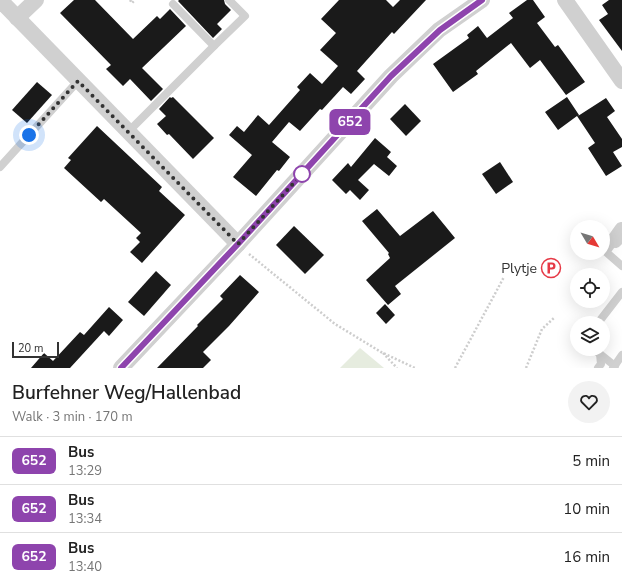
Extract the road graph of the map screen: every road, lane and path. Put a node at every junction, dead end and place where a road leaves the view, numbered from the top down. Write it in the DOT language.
graph roads {
  1 [pos="0,0"];
  2 [pos="36,0"];
  3 [pos="130,0"];
  4 [pos="135,0"];
  5 [pos="229,0"];
  6 [pos="482,0"];
  7 [pos="565,0"];
  8 [pos="173,4"];
  9 [pos="18,18"];
  10 [pos="214,46"];
  11 [pos="78,81"];
  12 [pos="622,81"];
  13 [pos="128,132"];
  14 [pos="0,167"];
  15 [pos="618,235"];
  16 [pos="238,244"];
  17 [pos="622,266"];
  18 [pos="504,277"];
  19 [pos="622,292"];
  20 [pos="603,316"];
  21 [pos="554,318"];
  22 [pos="381,352"];
  23 [pos="622,355"];
  24 [pos="600,356"];
  25 [pos="602,356"];
  26 [pos="614,367"];
  27 [pos="121,368"];
  28 [pos="397,368"];
  29 [pos="415,368"];
  30 [pos="455,368"];
  31 [pos="526,368"];
  32 [pos="598,368"];
  1 -- 9 [label="street"];
  2 -- 9 [label="street"];
  3 -- 4 [label="path"];
  5 -- 10 [label="lane"];
  6 -- 16 [label="street"];
  7 -- 12 [label="street"];
  8 -- 10 [label="lane"];
  9 -- 11 [label="street"];
  10 -- 13 [label="lane"];
  11 -- 13 [label="street"];
  11 -- 14 [label="lane"];
  13 -- 16 [label="street"];
  15 -- 17 [label="lane"];
  16 -- 22 [label="path"];
  16 -- 27 [label="street"];
  18 -- 30 [label="path"];
  19 -- 20 [label="lane"];
  21 -- 31 [label="path"];
  22 -- 28 [label="path"];
  22 -- 29 [label="path"];
  23 -- 26 [label="lane"];
  24 -- 32 [label="lane"];
  25 -- 26 [label="lane"];
}
